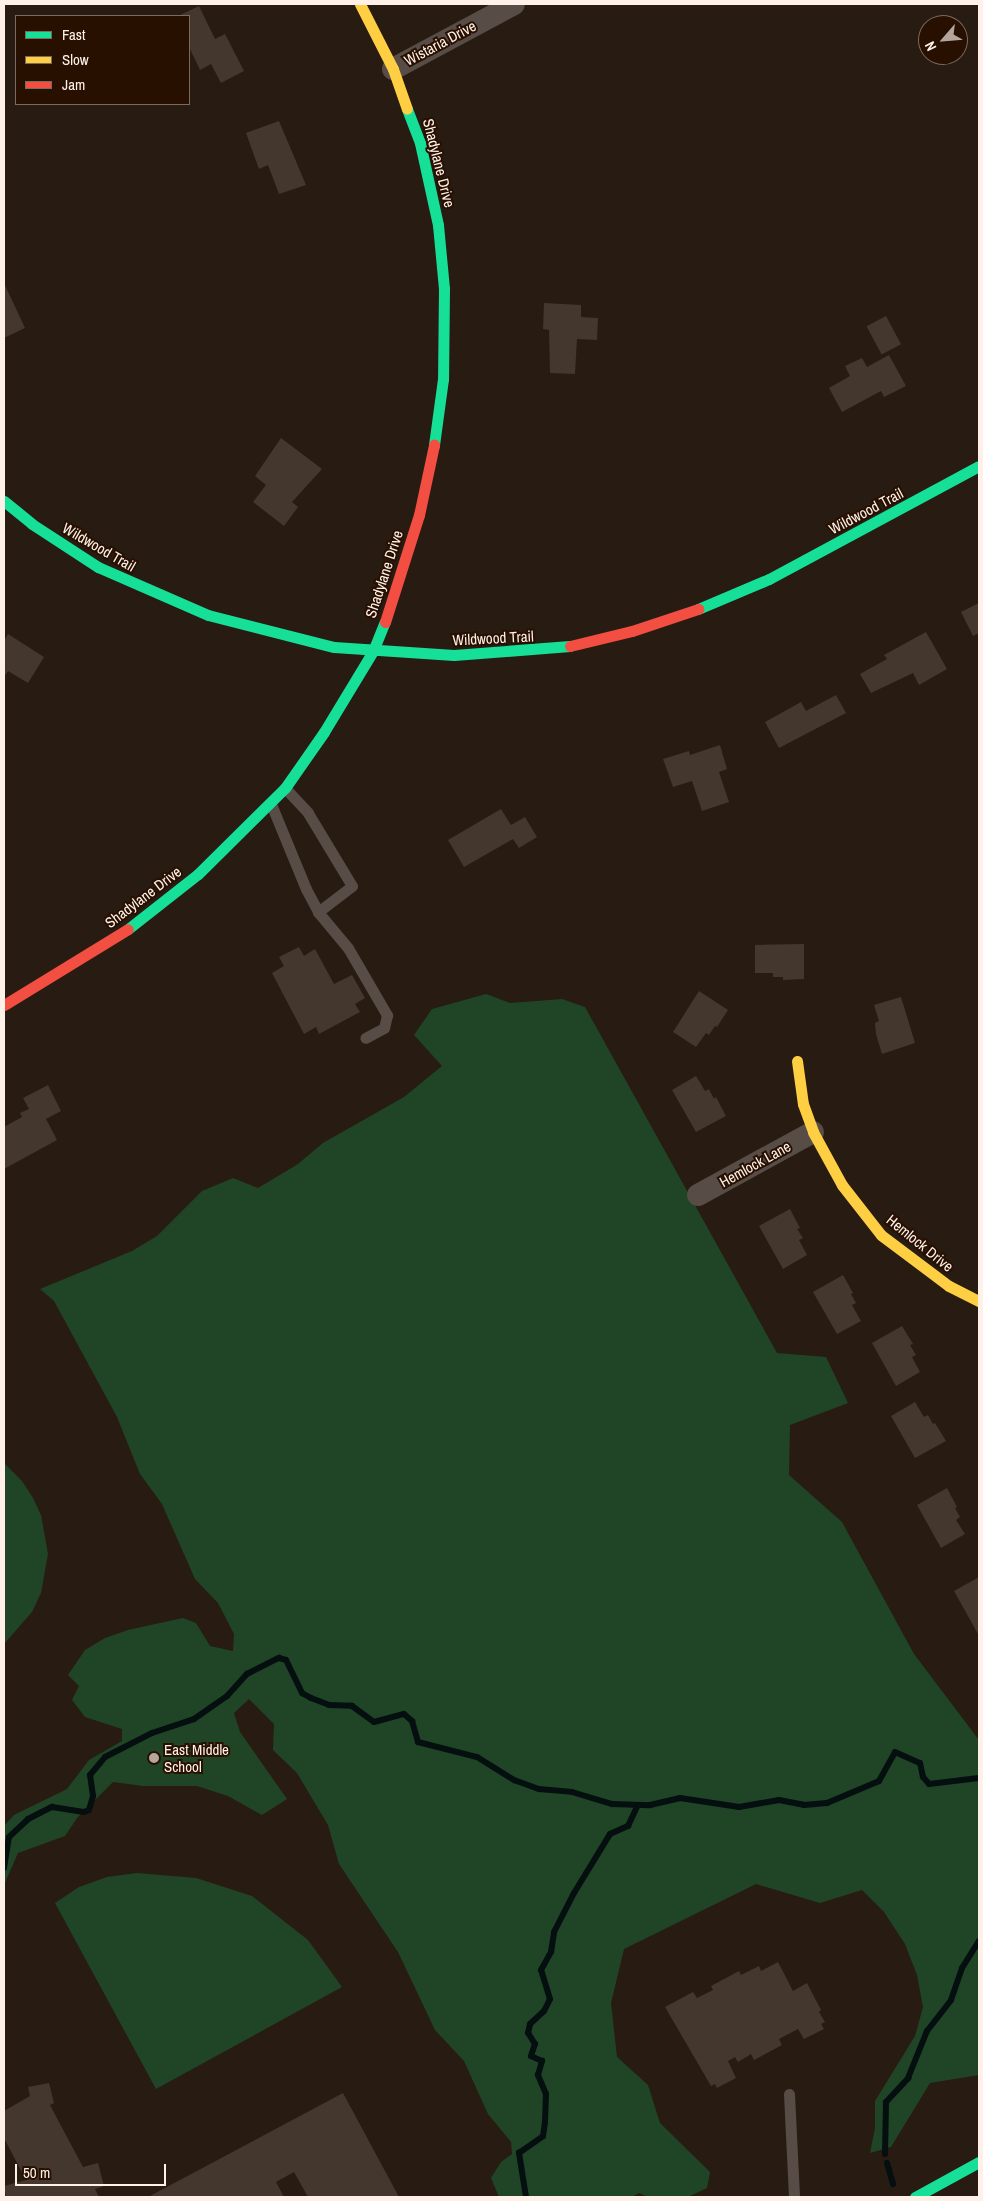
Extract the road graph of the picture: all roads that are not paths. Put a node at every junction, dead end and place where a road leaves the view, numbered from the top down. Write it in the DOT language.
graph roads {
  1 [pos="360,4"];
  2 [pos="514,4"];
  3 [pos="393,69"];
  4 [pos="979,466"];
  5 [pos="4,501"];
  6 [pos="372,651"];
  7 [pos="285,788"];
  8 [pos="271,804"];
  9 [pos="318,912"];
  10 [pos="4,1004"];
  11 [pos="365,1038"];
  12 [pos="797,1061"];
  13 [pos="813,1132"];
  14 [pos="698,1195"];
  15 [pos="979,1301"];
  16 [pos="789,2094"];
  17 [pos="979,2162"];
  18 [pos="794,2197"];
  19 [pos="915,2197"];
  1 -- 3 [label="street, Shadylane Drive"];
  2 -- 3 [label="street, Wistaria Drive"];
  3 -- 6 [label="street, Shadylane Drive"];
  4 -- 6 [label="street, Wildwood Trail"];
  5 -- 6 [label="street, Wildwood Trail"];
  6 -- 7 [label="street, Shadylane Drive"];
  7 -- 8 [label="street, Shadylane Drive"];
  7 -- 9 [label="lane"];
  8 -- 9 [label="lane"];
  8 -- 10 [label="street, Shadylane Drive"];
  9 -- 11 [label="lane"];
  12 -- 13 [label="street, Hemlock Drive"];
  13 -- 14 [label="street, Hemlock Lane"];
  13 -- 15 [label="street, Hemlock Drive"];
  16 -- 18 [label="lane"];
  17 -- 19 [label="street"];
}
